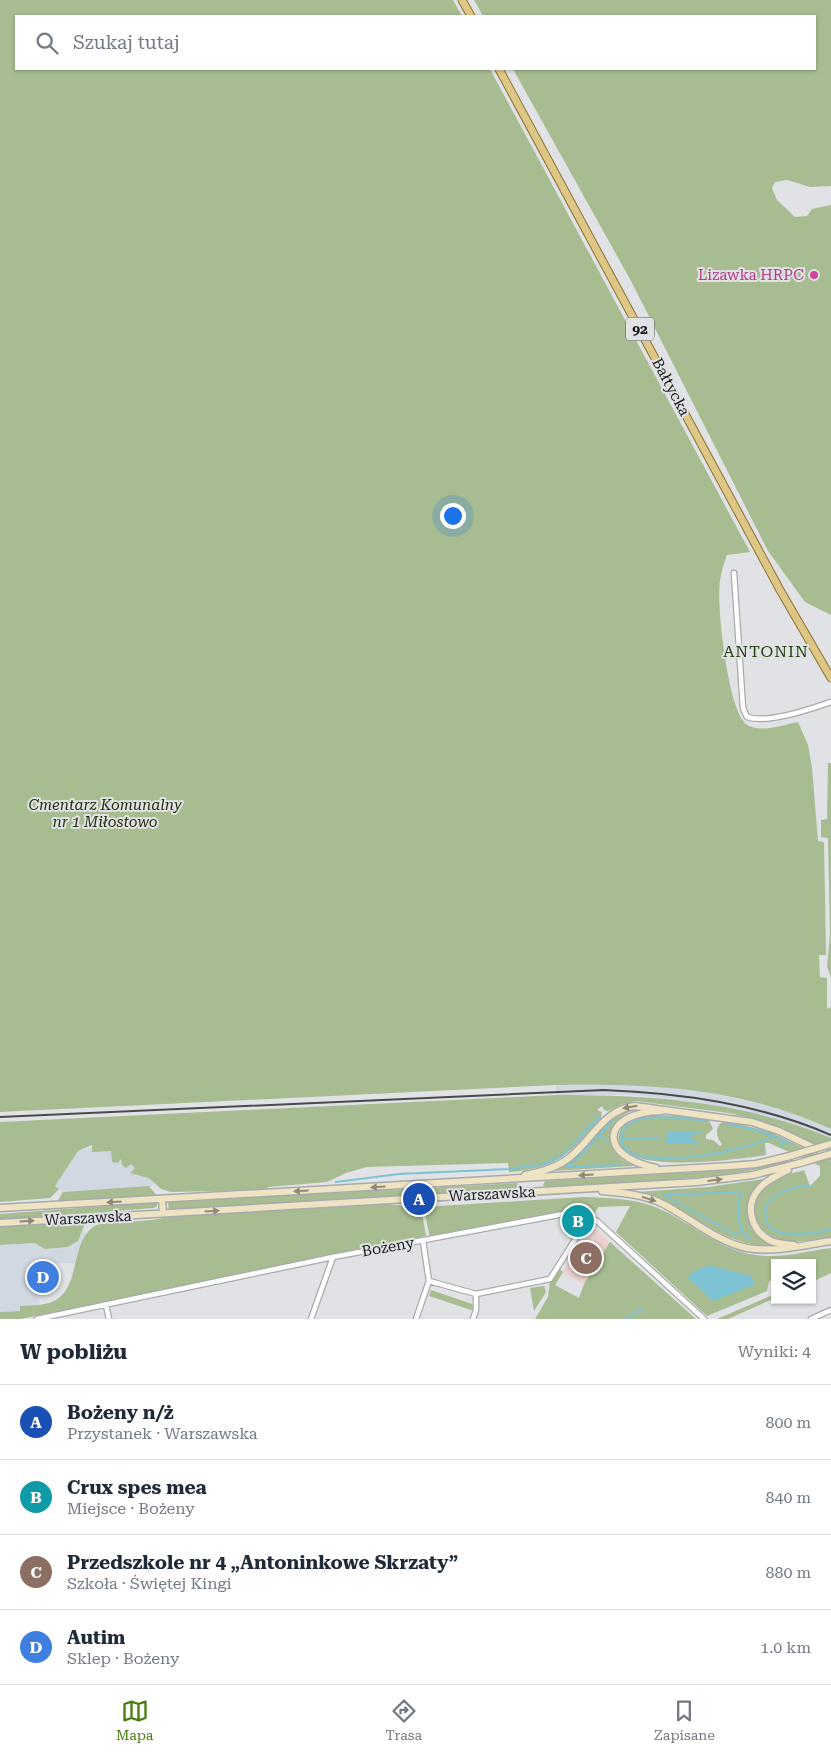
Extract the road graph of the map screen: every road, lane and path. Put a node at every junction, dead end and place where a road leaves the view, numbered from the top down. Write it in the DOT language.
graph roads {
  1 [pos="462,0"];
  2 [pos="470,15"];
  3 [pos="500,70"];
  4 [pos="734,572"];
  5 [pos="829,672"];
  6 [pos="831,678"];
  7 [pos="831,702"];
  8 [pos="678,1111"];
  9 [pos="831,1144"];
  10 [pos="831,1155"];
  11 [pos="800,1163"];
  12 [pos="669,1170"];
  13 [pos="497,1180"];
  14 [pos="584,1189"];
  15 [pos="162,1199"];
  16 [pos="0,1208"];
  17 [pos="163,1213"];
  18 [pos="590,1216"];
  19 [pos="0,1223"];
  20 [pos="424,1241"];
  21 [pos="831,1241"];
  22 [pos="800,1246"];
  23 [pos="333,1257"];
  24 [pos="429,1281"];
  25 [pos="476,1294"];
  26 [pos="106,1305"];
  27 [pos="831,1310"];
  28 [pos="37,1319"];
  29 [pos="109,1319"];
  30 [pos="311,1319"];
  31 [pos="416,1319"];
  32 [pos="473,1319"];
  33 [pos="704,1319"];
  34 [pos="811,1319"];
  1 -- 2 [label="main road"];
  3 -- 5 [label="main road, Bałtycka / 92"];
  4 -- 7 [label="street"];
  5 -- 6 [label="main road, Bałtycka / 92"];
  8 -- 10 [label="main road"];
  8 -- 12 [label="main road"];
  8 -- 13 [label="main road, one-way"];
  9 -- 12 [label="main road, Warszawska, bridge"];
  10 -- 11 [label="main road, Warszawska, bridge"];
  14 -- 11 [label="main road, Warszawska, one-way"];
  11 -- 22 [label="main road"];
  12 -- 13 [label="main road, Warszawska, one-way"];
  13 -- 15 [label="main road, Warszawska, one-way"];
  17 -- 14 [label="main road, Warszawska, one-way"];
  14 -- 22 [label="main road, one-way"];
  15 -- 16 [label="main road, Warszawska, one-way"];
  15 -- 17 [label="main road"];
  19 -- 17 [label="main road, Warszawska, one-way"];
  18 -- 20 [label="street, Bożeny"];
  18 -- 25 [label="street"];
  18 -- 33 [label="street"];
  20 -- 23 [label="street, Bożeny"];
  20 -- 24 [label="street"];
  21 -- 22 [label="main road"];
  23 -- 26 [label="street, Bożeny"];
  23 -- 30 [label="street"];
  24 -- 25 [label="street"];
  24 -- 31 [label="street"];
  25 -- 32 [label="street"];
  26 -- 28 [label="street, Bożeny"];
  26 -- 29 [label="street"];
  27 -- 34 [label="street"];
}
